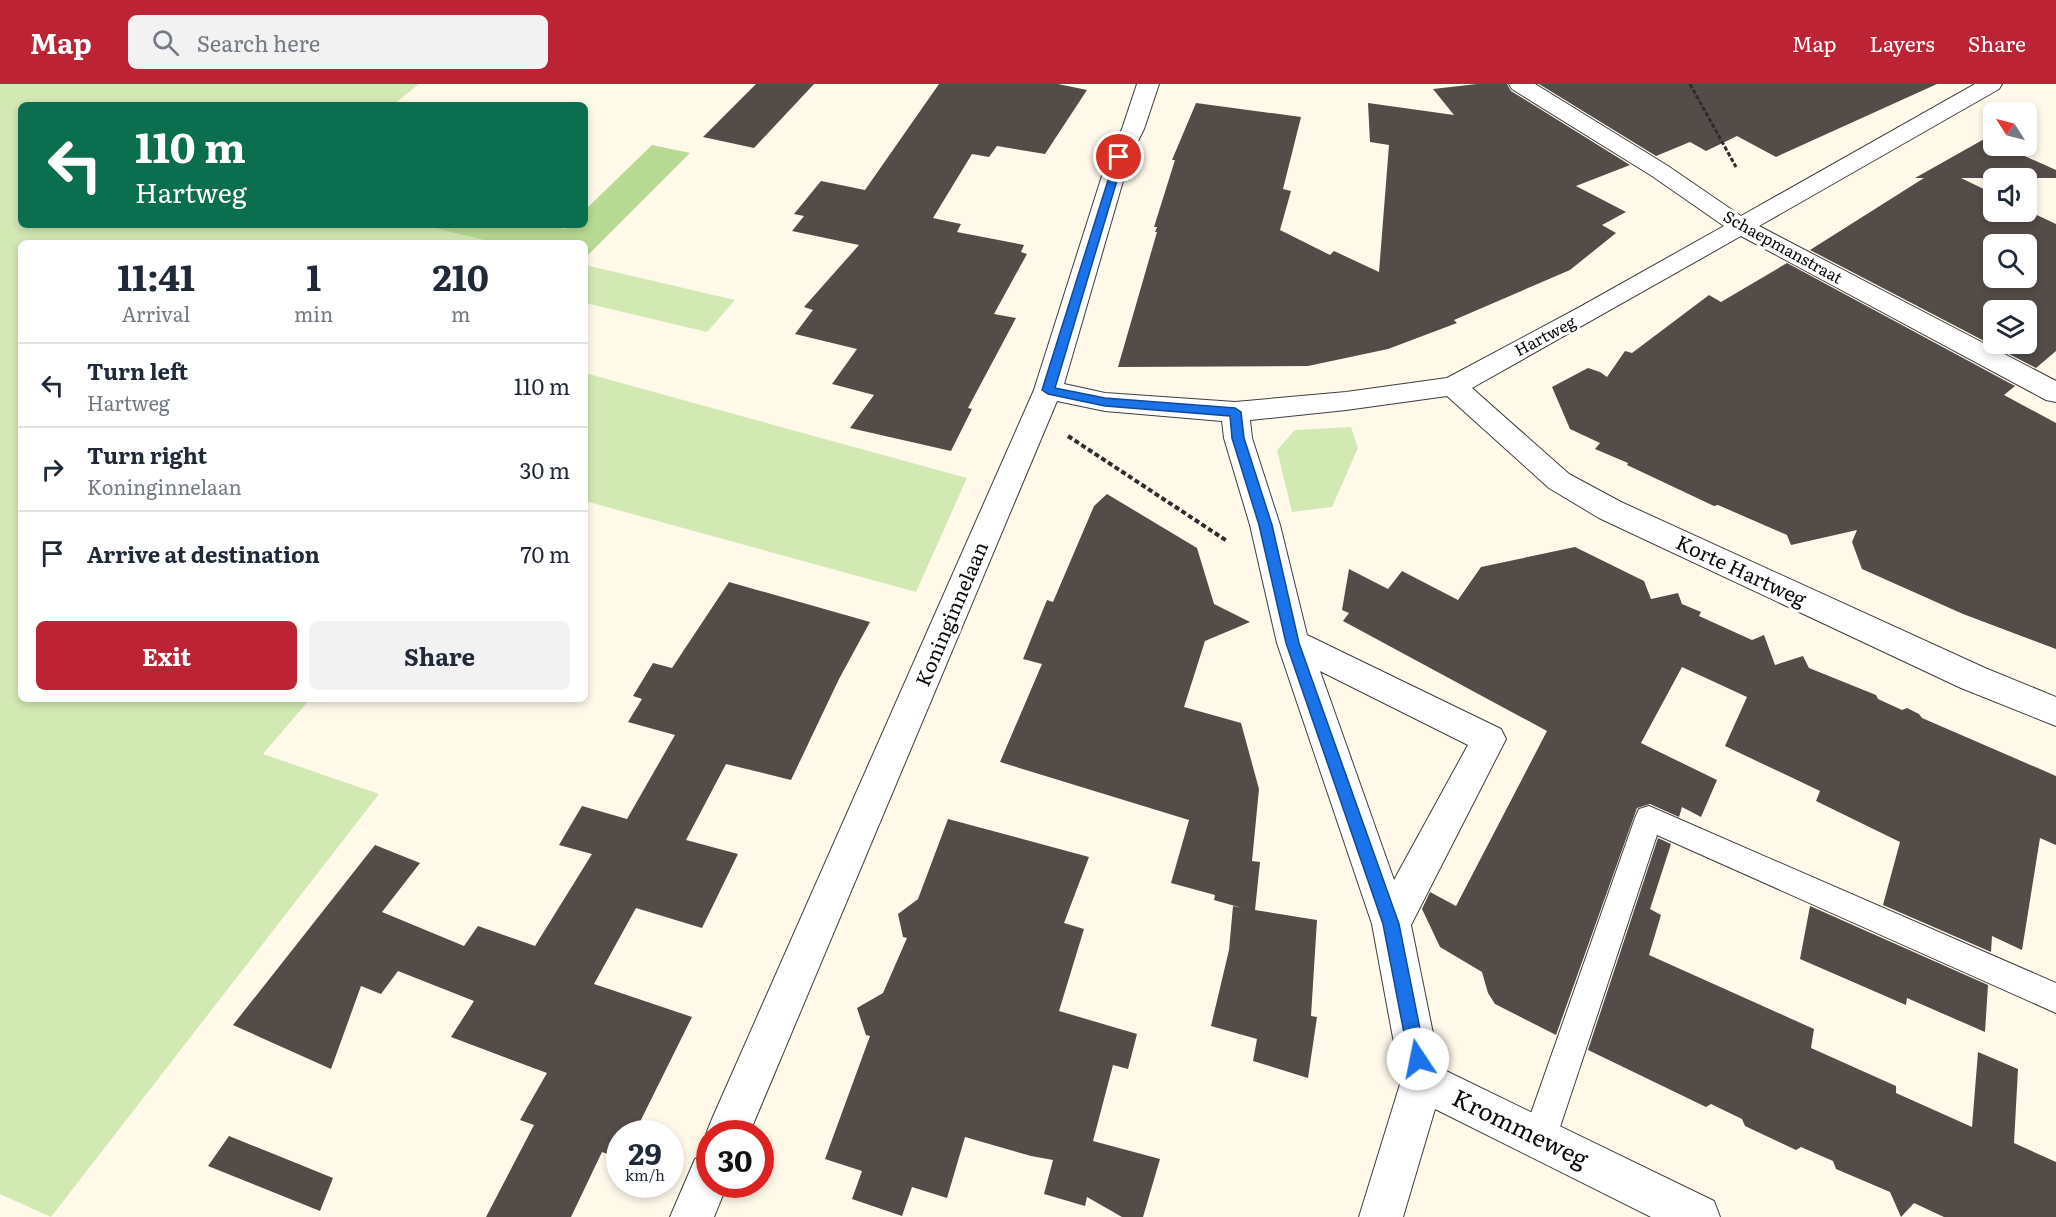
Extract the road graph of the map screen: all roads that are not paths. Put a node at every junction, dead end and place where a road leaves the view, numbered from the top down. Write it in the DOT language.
graph roads {
  1 [pos="1148,84"];
  2 [pos="1520,84"];
  3 [pos="1991,84"];
  4 [pos="1740,226"];
  5 [pos="1453,386"];
  6 [pos="2056,393"];
  7 [pos="1043,403"];
  8 [pos="1235,412"];
  9 [pos="1293,643"];
  10 [pos="2056,712"];
  11 [pos="1391,924"];
  12 [pos="2056,998"];
  13 [pos="1422,1081"];
  14 [pos="733,1120"];
  15 [pos="1539,1138"];
  16 [pos="700,1198"];
  17 [pos="692,1217"];
  18 [pos="1381,1217"];
  19 [pos="1698,1217"];
  1 -- 7 [label="street, Koninginnelaan"];
  2 -- 4 [label="street, Schaepmanstraat"];
  3 -- 4 [label="street, Hartweg"];
  4 -- 5 [label="street, Hartweg"];
  4 -- 6 [label="street, Schaepmanstraat"];
  5 -- 8 [label="street, Hartweg"];
  5 -- 10 [label="street, Korte Hartweg"];
  7 -- 8 [label="street, Hartweg"];
  7 -- 14 [label="street, Koninginnelaan"];
  8 -- 9 [label="street"];
  9 -- 11 [label="street"];
  9 -- 11 [label="street"];
  11 -- 13 [label="street"];
  12 -- 15 [label="lane"];
  13 -- 15 [label="street, Krommeweg"];
  13 -- 18 [label="street"];
  15 -- 19 [label="street, Krommeweg"];
  16 -- 17 [label="street"];
}
